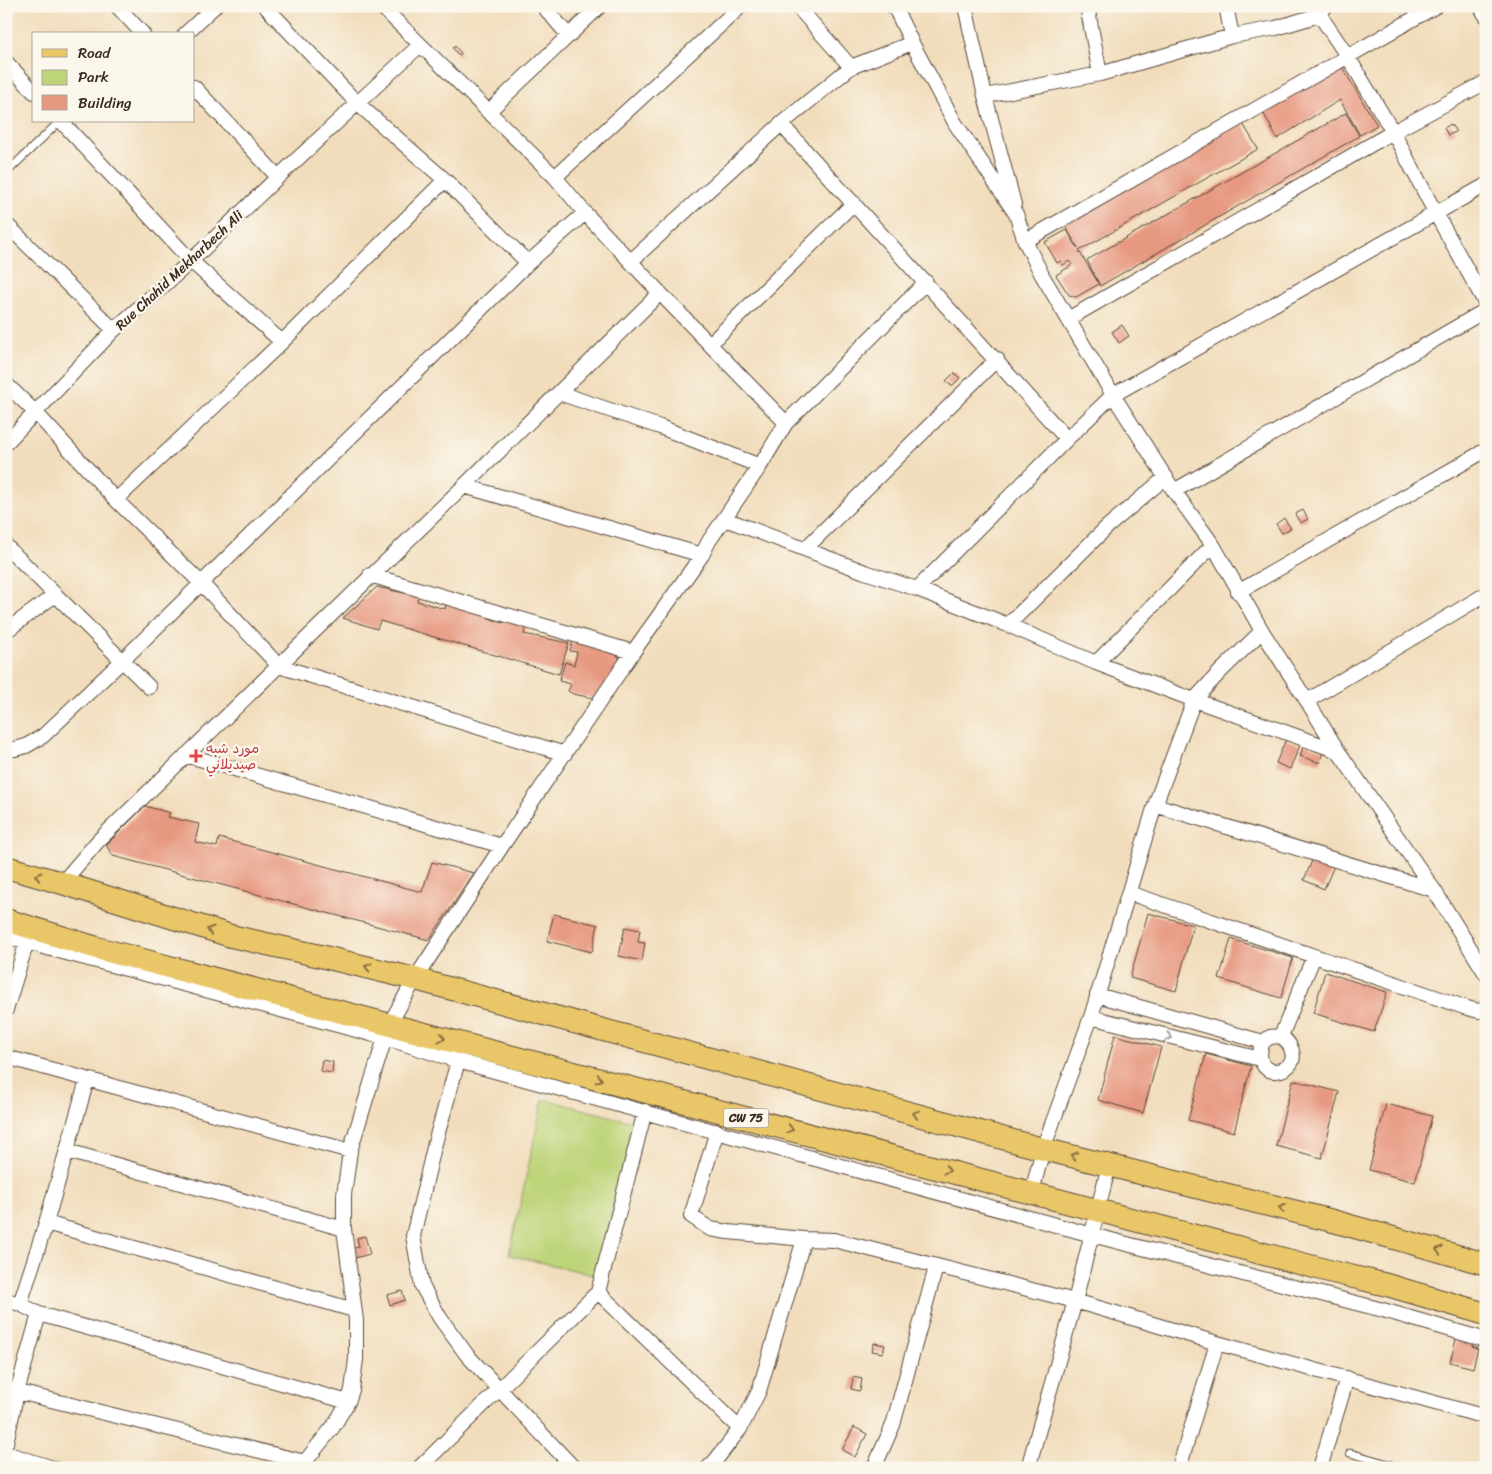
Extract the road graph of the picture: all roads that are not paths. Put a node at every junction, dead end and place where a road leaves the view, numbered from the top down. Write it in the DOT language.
graph roads {
  1 [pos="117,6"];
  2 [pos="215,6"];
  3 [pos="265,6"];
  4 [pos="381,6"];
  5 [pos="543,6"];
  6 [pos="600,6"];
  7 [pos="741,6"];
  8 [pos="796,6"];
  9 [pos="894,6"];
  10 [pos="964,6"];
  11 [pos="1087,6"];
  12 [pos="1226,6"];
  13 [pos="1436,6"];
  14 [pos="1480,6"];
  15 [pos="1319,9"];
  16 [pos="1486,16"];
  17 [pos="141,32"];
  18 [pos="187,32"];
  19 [pos="569,36"];
  20 [pos="1232,36"];
  21 [pos="912,43"];
  22 [pos="419,46"];
  23 [pos="1348,57"];
  24 [pos="6,62"];
  25 [pos="851,67"];
  26 [pos="1100,74"];
  27 [pos="1486,82"];
  28 [pos="195,88"];
  29 [pos="32,90"];
  30 [pos="985,96"];
  31 [pos="358,104"];
  32 [pos="488,112"];
  33 [pos="60,122"];
  34 [pos="62,122"];
  35 [pos="781,124"];
  36 [pos="1393,132"];
  37 [pos="6,173"];
  38 [pos="278,177"];
  39 [pos="555,177"];
  40 [pos="445,180"];
  41 [pos="1486,184"];
  42 [pos="854,203"];
  43 [pos="1435,212"];
  44 [pos="584,213"];
  45 [pos="1016,214"];
  46 [pos="6,224"];
  47 [pos="1025,241"];
  48 [pos="191,261"];
  49 [pos="631,262"];
  50 [pos="528,263"];
  51 [pos="926,282"];
  52 [pos="660,293"];
  53 [pos="1486,304"];
  54 [pos="1486,310"];
  55 [pos="1068,319"];
  56 [pos="114,330"];
  57 [pos="282,342"];
  58 [pos="710,344"];
  59 [pos="996,359"];
  60 [pos="6,384"];
  61 [pos="559,393"];
  62 [pos="1113,395"];
  63 [pos="35,412"];
  64 [pos="786,423"];
  65 [pos="1067,439"];
  66 [pos="6,443"];
  67 [pos="1486,450"];
  68 [pos="760,466"];
  69 [pos="1166,477"];
  70 [pos="464,486"];
  71 [pos="1174,491"];
  72 [pos="116,500"];
  73 [pos="725,519"];
  74 [pos="1213,545"];
  75 [pos="6,546"];
  76 [pos="805,548"];
  77 [pos="702,555"];
  78 [pos="370,576"];
  79 [pos="201,583"];
  80 [pos="917,589"];
  81 [pos="1238,592"];
  82 [pos="1486,594"];
  83 [pos="55,595"];
  84 [pos="1008,625"];
  85 [pos="6,631"];
  86 [pos="1262,631"];
  87 [pos="633,652"];
  88 [pos="122,660"];
  89 [pos="1096,663"];
  90 [pos="279,666"];
  91 [pos="149,687"];
  92 [pos="1194,700"];
  93 [pos="1307,701"];
  94 [pos="6,749"];
  95 [pos="1338,751"];
  96 [pos="565,754"];
  97 [pos="186,755"];
  98 [pos="1155,805"];
  99 [pos="502,846"];
  100 [pos="6,867"];
  101 [pos="62,883"];
  102 [pos="1434,890"];
  103 [pos="1129,893"];
  104 [pos="6,920"];
  105 [pos="29,936"];
  106 [pos="6,937"];
  107 [pos="1314,956"];
  108 [pos="1486,974"];
  109 [pos="415,979"];
  110 [pos="1097,995"];
  111 [pos="1486,1009"];
  112 [pos="6,1010"];
  113 [pos="1091,1017"];
  114 [pos="387,1032"];
  115 [pos="1281,1036"];
  116 [pos="1263,1042"];
  117 [pos="6,1058"];
  118 [pos="1260,1059"];
  119 [pos="458,1061"];
  120 [pos="87,1080"];
  121 [pos="645,1111"];
  122 [pos="717,1131"];
  123 [pos="1043,1149"];
  124 [pos="67,1151"];
  125 [pos="350,1151"];
  126 [pos="1109,1165"];
  127 [pos="1032,1192"];
  128 [pos="1098,1210"];
  129 [pos="46,1223"];
  130 [pos="344,1229"];
  131 [pos="1092,1235"];
  132 [pos="804,1239"];
  133 [pos="1486,1264"];
  134 [pos="936,1267"];
  135 [pos="598,1292"];
  136 [pos="6,1300"];
  137 [pos="1075,1301"];
  138 [pos="20,1304"];
  139 [pos="354,1310"];
  140 [pos="39,1314"];
  141 [pos="1486,1314"];
  142 [pos="1486,1340"];
  143 [pos="1216,1343"];
  144 [pos="1347,1378"];
  145 [pos="498,1389"];
  146 [pos="12,1390"];
  147 [pos="348,1402"];
  148 [pos="1486,1417"];
  149 [pos="740,1429"];
  150 [pos="6,1443"];
  151 [pos="6,1453"];
  152 [pos="1350,1453"];
  153 [pos="303,1465"];
  154 [pos="1397,1467"];
  155 [pos="53,1468"];
  156 [pos="419,1468"];
  157 [pos="574,1468"];
  158 [pos="708,1468"];
  159 [pos="874,1468"];
  160 [pos="1028,1468"];
  161 [pos="1179,1468"];
  162 [pos="1320,1468"];
  1 -- 17 [label="street"];
  2 -- 18 [label="street"];
  3 -- 31 [label="street"];
  4 -- 22 [label="street"];
  5 -- 19 [label="street"];
  6 -- 19 [label="street"];
  7 -- 39 [label="street"];
  8 -- 25 [label="street"];
  9 -- 21 [label="street"];
  10 -- 30 [label="street"];
  11 -- 26 [label="street"];
  12 -- 20 [label="street"];
  13 -- 23 [label="street"];
  14 -- 16 [label="street"];
  15 -- 20 [label="street"];
  15 -- 23 [label="street"];
  19 -- 32 [label="street"];
  20 -- 26 [label="street"];
  21 -- 25 [label="street"];
  21 -- 45 [label="street"];
  22 -- 31 [label="street, Rue Chahid Mekharbech Ali"];
  22 -- 32 [label="street"];
  23 -- 36 [label="street"];
  23 -- 47 [label="street"];
  24 -- 29 [label="street"];
  25 -- 35 [label="street"];
  26 -- 30 [label="street"];
  27 -- 36 [label="street"];
  28 -- 38 [label="street"];
  30 -- 45 [label="street"];
  31 -- 38 [label="street, Rue Chahid Mekharbech Ali"];
  31 -- 40 [label="street"];
  32 -- 39 [label="street"];
  33 -- 37 [label="lane"];
  34 -- 48 [label="street"];
  35 -- 42 [label="street"];
  35 -- 49 [label="street"];
  36 -- 43 [label="street"];
  36 -- 55 [label="street"];
  38 -- 48 [label="street, Rue Chahid Mekharbech Ali"];
  39 -- 44 [label="street"];
  40 -- 50 [label="street"];
  40 -- 57 [label="street"];
  41 -- 43 [label="street"];
  42 -- 51 [label="street"];
  42 -- 58 [label="street"];
  43 -- 53 [label="street"];
  43 -- 62 [label="street"];
  44 -- 49 [label="street"];
  44 -- 50 [label="street"];
  45 -- 47 [label="street"];
  46 -- 56 [label="street"];
  47 -- 55 [label="street"];
  48 -- 56 [label="street, Rue Chahid Mekharbech Ali"];
  48 -- 57 [label="street"];
  49 -- 52 [label="street"];
  50 -- 79 [label="street"];
  51 -- 59 [label="street"];
  51 -- 64 [label="street"];
  52 -- 58 [label="street"];
  52 -- 61 [label="street"];
  54 -- 71 [label="street"];
  55 -- 62 [label="street"];
  56 -- 63 [label="street, Rue Chahid Mekharbech Ali"];
  57 -- 72 [label="street"];
  58 -- 64 [label="street"];
  59 -- 65 [label="street"];
  59 -- 76 [label="street"];
  60 -- 63 [label="street"];
  61 -- 68 [label="street"];
  61 -- 70 [label="street"];
  62 -- 65 [label="street"];
  62 -- 69 [label="street"];
  63 -- 66 [label="street, Rue Chahid Mekharbech Ali"];
  63 -- 72 [label="street"];
  64 -- 68 [label="street"];
  65 -- 80 [label="street"];
  67 -- 81 [label="street"];
  68 -- 73 [label="street"];
  69 -- 71 [label="street"];
  69 -- 84 [label="street"];
  70 -- 77 [label="street"];
  70 -- 78 [label="street"];
  71 -- 74 [label="street"];
  72 -- 79 [label="street"];
  73 -- 76 [label="street"];
  73 -- 77 [label="street"];
  74 -- 81 [label="street"];
  74 -- 89 [label="street"];
  75 -- 83 [label="street"];
  76 -- 80 [label="street"];
  77 -- 87 [label="street"];
  78 -- 87 [label="street"];
  78 -- 90 [label="street"];
  79 -- 88 [label="street"];
  79 -- 90 [label="street"];
  80 -- 84 [label="street"];
  81 -- 86 [label="street"];
  82 -- 93 [label="street"];
  83 -- 85 [label="street"];
  83 -- 88 [label="street"];
  84 -- 89 [label="street"];
  86 -- 92 [label="street"];
  86 -- 93 [label="street"];
  87 -- 96 [label="street"];
  88 -- 91 [label="street"];
  88 -- 94 [label="street"];
  89 -- 92 [label="street"];
  90 -- 96 [label="street"];
  90 -- 97 [label="street"];
  92 -- 95 [label="street"];
  92 -- 98 [label="street"];
  93 -- 95 [label="street"];
  95 -- 102 [label="street"];
  96 -- 99 [label="street"];
  97 -- 99 [label="street"];
  97 -- 101 [label="street"];
  98 -- 102 [label="street"];
  98 -- 103 [label="street"];
  99 -- 109 [label="street"];
  101 -- 100 [label="main road, one-way"];
  109 -- 101 [label="main road, one-way"];
  102 -- 108 [label="street"];
  103 -- 107 [label="street"];
  103 -- 110 [label="street"];
  104 -- 105 [label="main road, CW 75"];
  105 -- 106 [label="street"];
  105 -- 112 [label="street"];
  105 -- 114 [label="main road, CW 75"];
  107 -- 111 [label="street"];
  107 -- 115 [label="street"];
  109 -- 114 [label="street"];
  123 -- 109 [label="main road, one-way"];
  110 -- 113 [label="street"];
  110 -- 116 [label="street"];
  113 -- 118 [label="street, one-way"];
  113 -- 123 [label="street"];
  114 -- 119 [label="street"];
  114 -- 125 [label="street"];
  114 -- 127 [label="main road, CW 75, one-way"];
  115 -- 116 [label="street"];
  115 -- 118 [label="street"];
  116 -- 118 [label="street"];
  117 -- 120 [label="street"];
  119 -- 121 [label="street"];
  119 -- 145 [label="street"];
  120 -- 124 [label="street"];
  120 -- 125 [label="street"];
  121 -- 122 [label="street"];
  121 -- 135 [label="street"];
  122 -- 131 [label="street"];
  122 -- 132 [label="street"];
  126 -- 123 [label="main road, one-way"];
  123 -- 127 [label="street"];
  124 -- 129 [label="street"];
  124 -- 130 [label="street"];
  125 -- 130 [label="street"];
  126 -- 128 [label="street"];
  133 -- 126 [label="main road, one-way"];
  127 -- 128 [label="main road, CW 75"];
  128 -- 131 [label="street"];
  128 -- 141 [label="main road, CW 75"];
  129 -- 138 [label="street"];
  129 -- 139 [label="street"];
  130 -- 139 [label="street"];
  131 -- 137 [label="street"];
  131 -- 142 [label="street"];
  132 -- 134 [label="street"];
  132 -- 149 [label="street"];
  134 -- 137 [label="street"];
  134 -- 159 [label="street"];
  135 -- 145 [label="street"];
  135 -- 149 [label="street"];
  136 -- 138 [label="street"];
  137 -- 143 [label="street"];
  137 -- 160 [label="street"];
  138 -- 140 [label="street"];
  139 -- 147 [label="street"];
  140 -- 146 [label="street"];
  140 -- 147 [label="street"];
  143 -- 144 [label="street"];
  143 -- 161 [label="street"];
  144 -- 148 [label="street"];
  144 -- 162 [label="street"];
  145 -- 156 [label="street"];
  145 -- 157 [label="street"];
  146 -- 150 [label="street"];
  146 -- 153 [label="street"];
  147 -- 153 [label="street"];
  149 -- 158 [label="street"];
  151 -- 155 [label="street"];
  152 -- 154 [label="lane"];
}
